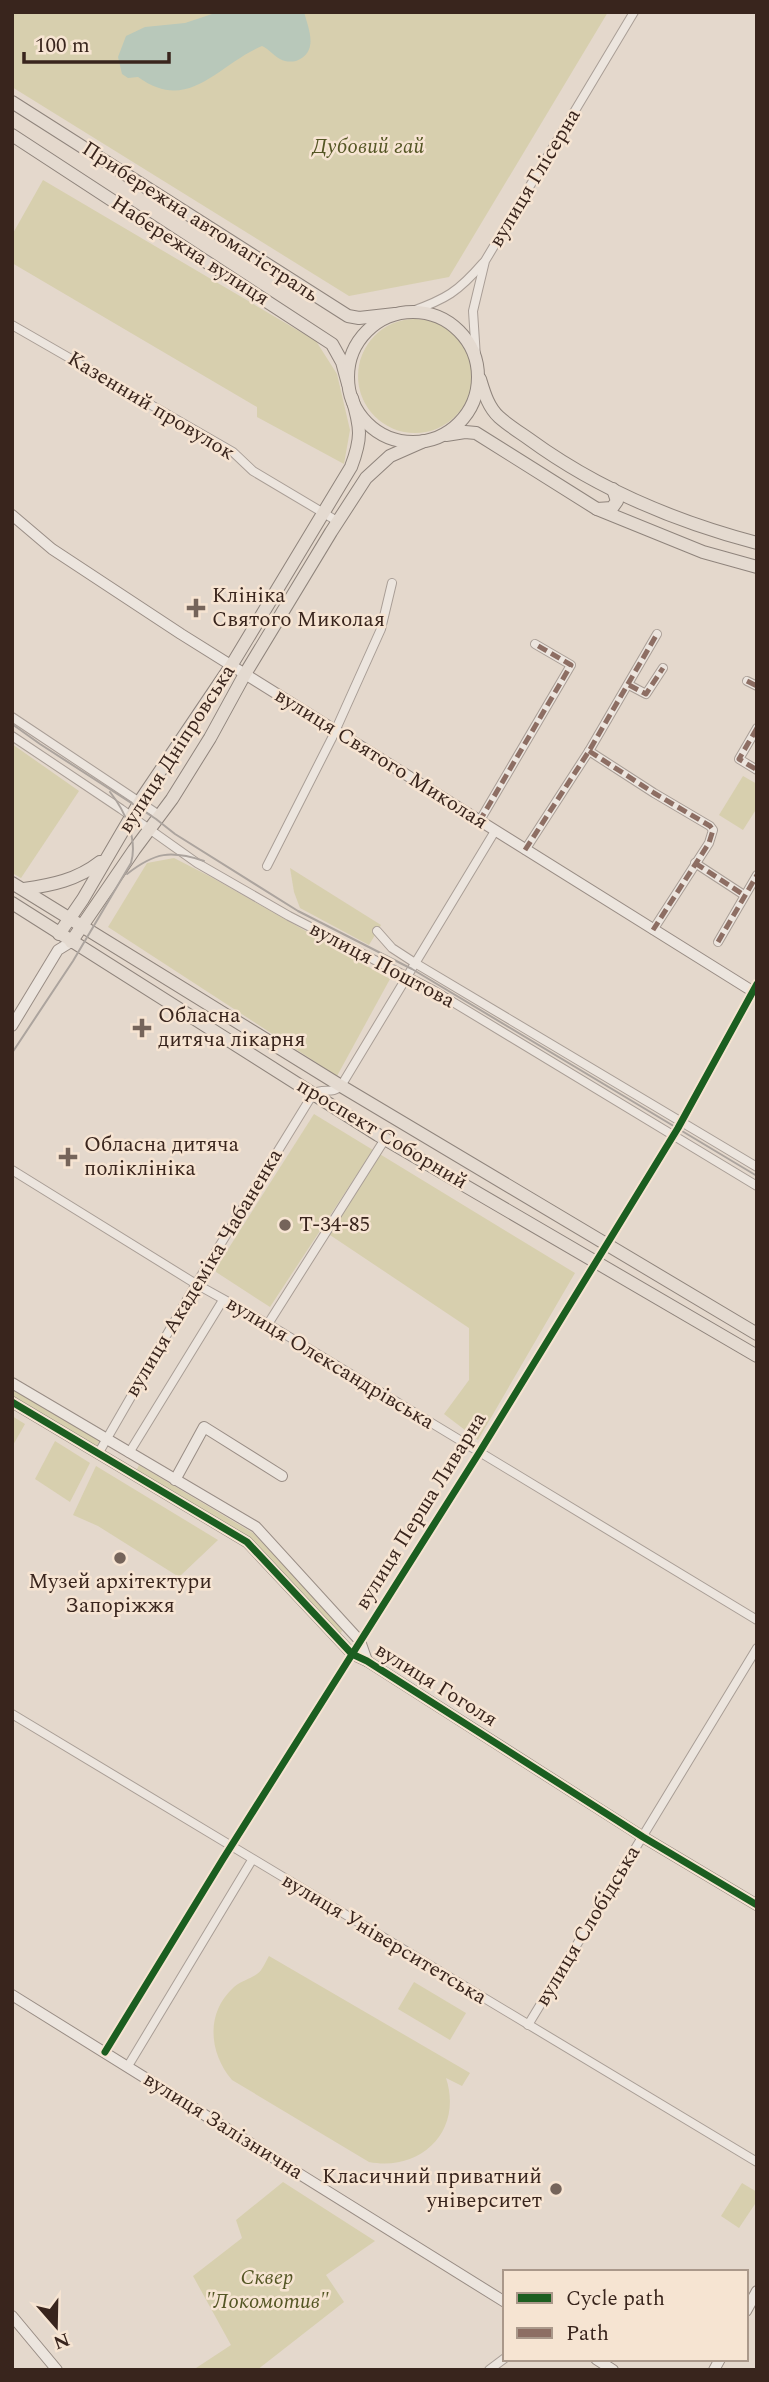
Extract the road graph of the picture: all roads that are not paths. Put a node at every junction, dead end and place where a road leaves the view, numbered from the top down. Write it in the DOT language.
graph roads {
  1 [pos="634,12"];
  2 [pos="12,102"];
  3 [pos="12,135"];
  4 [pos="485,261"];
  5 [pos="410,312"];
  6 [pos="395,314"];
  7 [pos="12,325"];
  8 [pos="475,357"];
  9 [pos="478,371"];
  10 [pos="348,384"];
  11 [pos="352,398"];
  12 [pos="439,436"];
  13 [pos="425,441"];
  14 [pos="612,489"];
  15 [pos="646,504"];
  16 [pos="597,509"];
  17 [pos="323,511"];
  18 [pos="12,515"];
  19 [pos="337,521"];
  20 [pos="634,525"];
  21 [pos="757,543"];
  22 [pos="757,567"];
  23 [pos="392,583"];
  24 [pos="657,634"];
  25 [pos="535,643"];
  26 [pos="231,666"];
  27 [pos="663,668"];
  28 [pos="245,674"];
  29 [pos="747,681"];
  30 [pos="629,685"];
  31 [pos="757,687"];
  32 [pos="12,717"];
  33 [pos="757,728"];
  34 [pos="335,731"];
  35 [pos="12,736"];
  36 [pos="589,751"];
  37 [pos="757,771"];
  38 [pos="140,802"];
  39 [pos="159,815"];
  40 [pos="132,817"];
  41 [pos="479,822"];
  42 [pos="148,829"];
  43 [pos="495,831"];
  44 [pos="526,850"];
  45 [pos="106,858"];
  46 [pos="695,863"];
  47 [pos="267,866"];
  48 [pos="757,875"];
  49 [pos="18,886"];
  50 [pos="744,895"];
  51 [pos="12,903"];
  52 [pos="69,918"];
  53 [pos="83,926"];
  54 [pos="653,930"];
  55 [pos="377,931"];
  56 [pos="59,934"];
  57 [pos="71,942"];
  58 [pos="718,942"];
  59 [pos="58,950"];
  60 [pos="415,963"];
  61 [pos="406,975"];
  62 [pos="755,990"];
  63 [pos="12,1026"];
  64 [pos="341,1086"];
  65 [pos="313,1094"];
  66 [pos="680,1122"];
  67 [pos="672,1135"];
  68 [pos="385,1139"];
  69 [pos="757,1167"];
  70 [pos="12,1170"];
  71 [pos="757,1186"];
  72 [pos="607,1243"];
  73 [pos="596,1261"];
  74 [pos="196,1284"];
  75 [pos="223,1300"];
  76 [pos="268,1324"];
  77 [pos="757,1334"];
  78 [pos="757,1356"];
  79 [pos="12,1383"];
  80 [pos="12,1402"];
  81 [pos="105,1439"];
  82 [pos="129,1453"];
  83 [pos="479,1453"];
  84 [pos="98,1454"];
  85 [pos="282,1476"];
  86 [pos="175,1480"];
  87 [pos="757,1620"];
  88 [pos="360,1641"];
  89 [pos="757,1648"];
  90 [pos="352,1654"];
  91 [pos="367,1661"];
  92 [pos="12,1714"];
  93 [pos="643,1837"];
  94 [pos="231,1847"];
  95 [pos="252,1860"];
  96 [pos="757,1906"];
  97 [pos="12,1995"];
  98 [pos="528,2025"];
  99 [pos="105,2052"];
  100 [pos="128,2066"];
  101 [pos="757,2162"];
  102 [pos="757,2291"];
  103 [pos="503,2301"];
  104 [pos="748,2307"];
  105 [pos="12,2316"];
  106 [pos="503,2359"];
  107 [pos="57,2370"];
  108 [pos="489,2370"];
  1 -- 4 [label="street, вулиця Глісерна"];
  2 -- 6 [label="main road, Прибережна автомагістраль"];
  3 -- 10 [label="main road, Набережна вулиця"];
  4 -- 5 [label="street"];
  4 -- 8 [label="street, вулиця Глісерна"];
  5 -- 6 [label="main road, Прибережна автомагістраль"];
  5 -- 8 [label="main road, Прибережна автомагістраль"];
  6 -- 10 [label="main road, Прибережна автомагістраль"];
  7 -- 17 [label="street, Казенний провулок"];
  8 -- 9 [label="main road, Прибережна автомагістраль"];
  9 -- 12 [label="main road, Прибережна автомагістраль"];
  9 -- 14 [label="main road, Прибережна автомагістраль"];
  10 -- 11 [label="main road, Прибережна автомагістраль"];
  11 -- 13 [label="main road, Прибережна автомагістраль"];
  11 -- 17 [label="main road, вулиця Дніпровська"];
  12 -- 13 [label="main road, Прибережна автомагістраль"];
  12 -- 16 [label="main road, Прибережна автомагістраль"];
  13 -- 19 [label="main road, вулиця Дніпровська"];
  14 -- 15 [label="main road, Прибережна автомагістраль"];
  14 -- 16 [label="main road"];
  15 -- 20 [label="main road"];
  15 -- 21 [label="main road, Прибережна автомагістраль"];
  16 -- 20 [label="main road, Прибережна автомагістраль"];
  17 -- 19 [label="street, Казенний провулок"];
  17 -- 26 [label="main road, вулиця Дніпровська"];
  18 -- 26 [label="street, вулиця Святого Миколая"];
  19 -- 28 [label="main road, вулиця Дніпровська"];
  20 -- 22 [label="main road, Прибережна автомагістраль"];
  23 -- 34 [label="street"];
  24 -- 30 [label="street"];
  25 -- 41 [label="street"];
  26 -- 28 [label="street, вулиця Святого Миколая"];
  26 -- 38 [label="main road, вулиця Дніпровська"];
  27 -- 30 [label="street"];
  28 -- 34 [label="street, вулиця Святого Миколая"];
  28 -- 39 [label="main road, вулиця Дніпровська"];
  29 -- 31 [label="street"];
  30 -- 36 [label="street"];
  32 -- 38 [label="street"];
  33 -- 37 [label="street"];
  34 -- 41 [label="street, вулиця Святого Миколая"];
  34 -- 47 [label="street"];
  35 -- 40 [label="street, вулиця Поштова"];
  36 -- 44 [label="street"];
  36 -- 46 [label="street"];
  38 -- 39 [label="street"];
  38 -- 40 [label="main road, вулиця Дніпровська"];
  39 -- 42 [label="main road, вулиця Дніпровська"];
  40 -- 42 [label="street, вулиця Поштова"];
  40 -- 45 [label="main road, вулиця Дніпровська"];
  41 -- 43 [label="street, вулиця Святого Миколая"];
  42 -- 53 [label="main road, вулиця Дніпровська"];
  42 -- 61 [label="street, вулиця Поштова"];
  43 -- 44 [label="street, вулиця Святого Миколая"];
  43 -- 60 [label="street"];
  44 -- 54 [label="street, вулиця Святого Миколая"];
  45 -- 49 [label="main road"];
  45 -- 52 [label="main road, вулиця Дніпровська"];
  46 -- 50 [label="street"];
  46 -- 54 [label="street"];
  48 -- 50 [label="street"];
  49 -- 52 [label="main road, проспект Соборний"];
  50 -- 58 [label="street"];
  51 -- 56 [label="main road, проспект Соборний"];
  52 -- 53 [label="main road, проспект Соборний"];
  52 -- 56 [label="main road, вулиця Дніпровська"];
  53 -- 57 [label="main road, вулиця Дніпровська"];
  53 -- 64 [label="main road, проспект Соборний"];
  54 -- 62 [label="street, вулиця Святого Миколая"];
  55 -- 60 [label="street, вулиця Поштова"];
  56 -- 57 [label="main road, проспект Соборний"];
  56 -- 59 [label="street, вулиця Дніпровська"];
  57 -- 59 [label="street, вулиця Дніпровська"];
  57 -- 65 [label="main road, проспект Соборний"];
  59 -- 63 [label="street, вулиця Дніпровська"];
  60 -- 61 [label="street"];
  60 -- 66 [label="street, вулиця Поштова"];
  61 -- 64 [label="street"];
  61 -- 67 [label="street, вулиця Поштова"];
  62 -- 66 [label="street, вулиця Перша Ливарна"];
  64 -- 65 [label="street"];
  64 -- 72 [label="main road, проспект Соборний"];
  65 -- 68 [label="main road, проспект Соборний"];
  65 -- 74 [label="street, вулиця Академіка Чабаненка"];
  66 -- 67 [label="street, вулиця Перша Ливарна"];
  66 -- 69 [label="street, вулиця Поштова"];
  67 -- 71 [label="street, вулиця Поштова"];
  67 -- 72 [label="street, вулиця Перша Ливарна"];
  68 -- 73 [label="main road, проспект Соборний"];
  68 -- 76 [label="street"];
  70 -- 74 [label="street, вулиця Олександрівська"];
  72 -- 73 [label="street, вулиця Перша Ливарна"];
  72 -- 77 [label="main road, проспект Соборний"];
  73 -- 78 [label="main road, проспект Соборний"];
  73 -- 83 [label="street, вулиця Перша Ливарна"];
  74 -- 75 [label="street, вулиця Олександрівська"];
  74 -- 81 [label="street, вулиця Академіка Чабаненка"];
  75 -- 76 [label="street, вулиця Олександрівська"];
  75 -- 82 [label="street, вулиця Академіка Чабаненка"];
  76 -- 83 [label="street, вулиця Олександрівська"];
  79 -- 81 [label="street, вулиця Гоголя"];
  80 -- 84 [label="street, вулиця Гоголя"];
  81 -- 82 [label="street, вулиця Гоголя"];
  81 -- 84 [label="street, вулиця Академіка Чабаненка"];
  82 -- 86 [label="street, вулиця Гоголя"];
  83 -- 87 [label="street, вулиця Олександрівська"];
  83 -- 88 [label="street, вулиця Перша Ливарна"];
  84 -- 90 [label="street, вулиця Гоголя"];
  85 -- 86 [label="street"];
  86 -- 88 [label="street, вулиця Гоголя"];
  88 -- 90 [label="street, вулиця Перша Ливарна"];
  88 -- 91 [label="street, вулиця Гоголя"];
  89 -- 93 [label="street, вулиця Слобідська"];
  90 -- 91 [label="street, вулиця Гоголя"];
  90 -- 94 [label="street, вулиця Перша Ливарна"];
  91 -- 93 [label="street, вулиця Гоголя"];
  92 -- 94 [label="street, вулиця Університетська"];
  93 -- 96 [label="street, вулиця Гоголя"];
  93 -- 98 [label="street, вулиця Слобідська"];
  94 -- 95 [label="street, вулиця Університетська"];
  94 -- 99 [label="street, вулиця Перша Ливарна"];
  95 -- 98 [label="street, вулиця Університетська"];
  95 -- 100 [label="street"];
  97 -- 99 [label="street, вулиця Залізнична"];
  98 -- 101 [label="street, вулиця Університетська"];
  99 -- 100 [label="street, вулиця Залізнична"];
  100 -- 103 [label="street, вулиця Залізнична"];
  102 -- 104 [label="street"];
  105 -- 107 [label="street"];
  106 -- 108 [label="street"];
}
